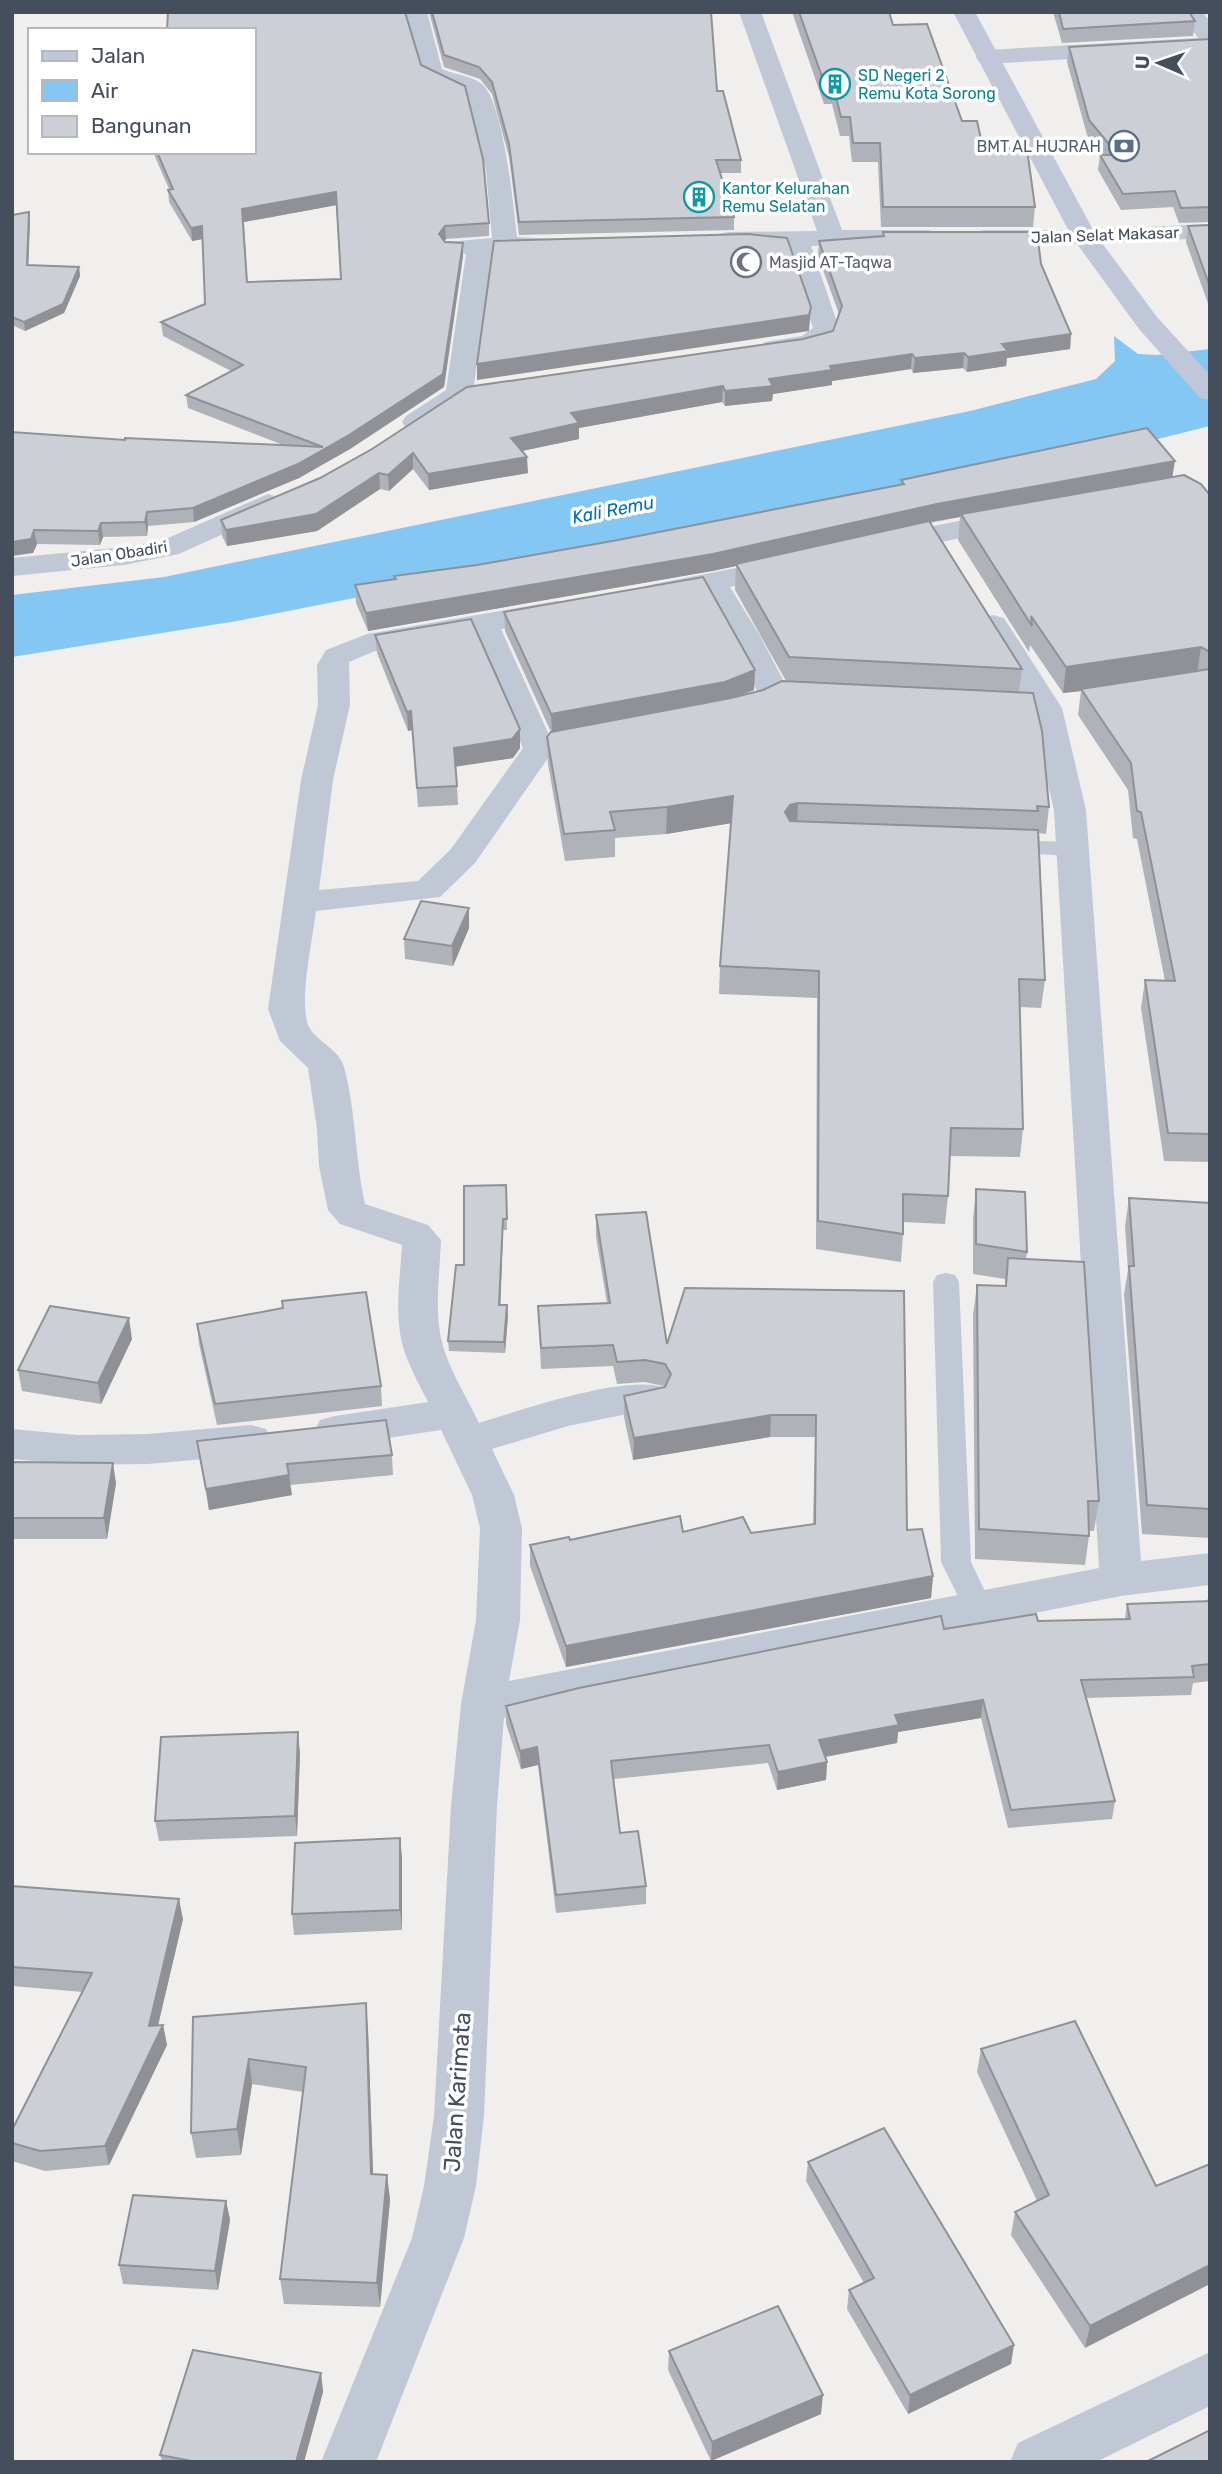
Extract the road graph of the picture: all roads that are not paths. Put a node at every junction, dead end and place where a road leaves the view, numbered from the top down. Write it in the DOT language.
graph roads {
  1 [pos="416,12"];
  2 [pos="750,12"];
  3 [pos="964,12"];
  4 [pos="1192,12"];
  5 [pos="1210,42"];
  6 [pos="988,57"];
  7 [pos="1210,231"];
  8 [pos="796,237"];
  9 [pos="832,237"];
  10 [pos="1084,237"];
  11 [pos="699,240"];
  12 [pos="575,243"];
  13 [pos="480,246"];
  14 [pos="749,351"];
  15 [pos="1210,392"];
  16 [pos="398,433"];
  17 [pos="298,491"];
  18 [pos="1031,516"];
  19 [pos="936,533"];
  20 [pos="857,551"];
  21 [pos="818,560"];
  22 [pos="12,567"];
  23 [pos="713,583"];
  24 [pos="632,597"];
  25 [pos="578,607"];
  26 [pos="483,623"];
  27 [pos="1006,706"];
  28 [pos="1060,706"];
  29 [pos="703,718"];
  30 [pos="990,846"];
  31 [pos="1073,849"];
  32 [pos="301,902"];
  33 [pos="946,1282"];
  34 [pos="648,1397"];
  35 [pos="460,1427"];
  36 [pos="12,1444"];
  37 [pos="1210,1569"];
  38 [pos="1121,1580"];
  39 [pos="978,1608"];
  40 [pos="483,1704"];
  41 [pos="1210,2378"];
  42 [pos="348,2462"];
  43 [pos="1037,2462"];
  1 -- 13 [label="street"];
  2 -- 9 [label="street"];
  3 -- 6 [label="main road"];
  4 -- 5 [label="street"];
  5 -- 6 [label="street"];
  6 -- 10 [label="main road"];
  7 -- 10 [label="street, Jalan Selat Makasar"];
  8 -- 9 [label="street, Jalan Selat Makasar"];
  8 -- 11 [label="street, Jalan Selat Makasar"];
  8 -- 14 [label="street"];
  9 -- 10 [label="street, Jalan Selat Makasar"];
  10 -- 15 [label="main road"];
  12 -- 13 [label="street"];
  13 -- 16 [label="street"];
  17 -- 22 [label="street, Jalan Obadiri"];
  18 -- 19 [label="street"];
  19 -- 20 [label="street"];
  19 -- 28 [label="street"];
  21 -- 23 [label="street"];
  23 -- 24 [label="street"];
  23 -- 29 [label="street"];
  25 -- 26 [label="street"];
  26 -- 32 [label="street"];
  26 -- 32 [label="street"];
  27 -- 28 [label="street"];
  28 -- 31 [label="street"];
  30 -- 31 [label="lane"];
  31 -- 38 [label="street"];
  32 -- 35 [label="street, Jalan Karimata"];
  33 -- 39 [label="lane"];
  34 -- 35 [label="street"];
  35 -- 36 [label="street"];
  35 -- 40 [label="street, Jalan Karimata"];
  37 -- 38 [label="street"];
  38 -- 39 [label="street"];
  39 -- 40 [label="street"];
  40 -- 42 [label="street, Jalan Karimata"];
  41 -- 43 [label="street"];
}
